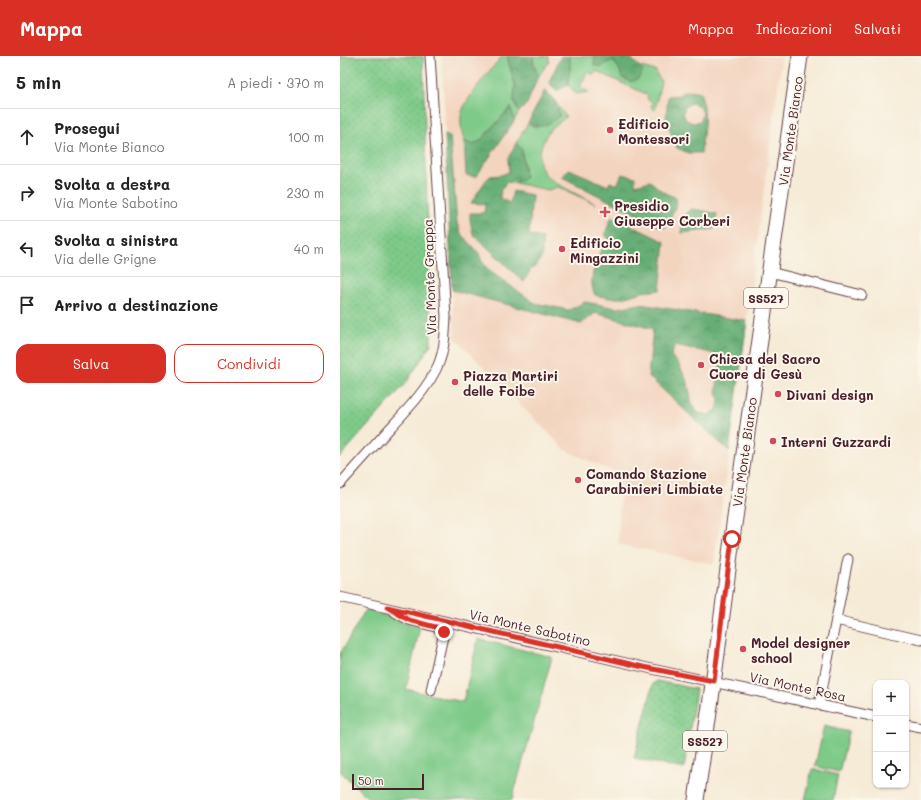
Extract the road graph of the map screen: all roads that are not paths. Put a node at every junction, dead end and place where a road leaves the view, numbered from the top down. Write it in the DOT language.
graph roads {
  1 [pos="430,56"];
  2 [pos="800,56"];
  3 [pos="770,272"];
  4 [pos="862,295"];
  5 [pos="340,484"];
  6 [pos="848,559"];
  7 [pos="340,597"];
  8 [pos="387,607"];
  9 [pos="836,620"];
  10 [pos="921,640"];
  11 [pos="714,681"];
  12 [pos="431,690"];
  13 [pos="819,704"];
  14 [pos="873,716"];
  15 [pos="909,725"];
  16 [pos="921,727"];
  17 [pos="696,800"];
  1 -- 5 [label="street, Via Monte Grappa"];
  2 -- 3 [label="main road, Via Monte Bianco / SS527"];
  3 -- 4 [label="street"];
  3 -- 11 [label="main road, Via Monte Bianco / SS527"];
  6 -- 9 [label="street"];
  7 -- 8 [label="street, Via Monte Sabotino"];
  8 -- 11 [label="street, Via Monte Sabotino"];
  8 -- 12 [label="street"];
  9 -- 10 [label="street"];
  9 -- 13 [label="street"];
  11 -- 13 [label="street, Via Monte Rosa"];
  11 -- 17 [label="main road, Via Monte Bianco / SS527"];
  13 -- 14 [label="street, Via Monte Rosa"];
  15 -- 16 [label="street"];
}
